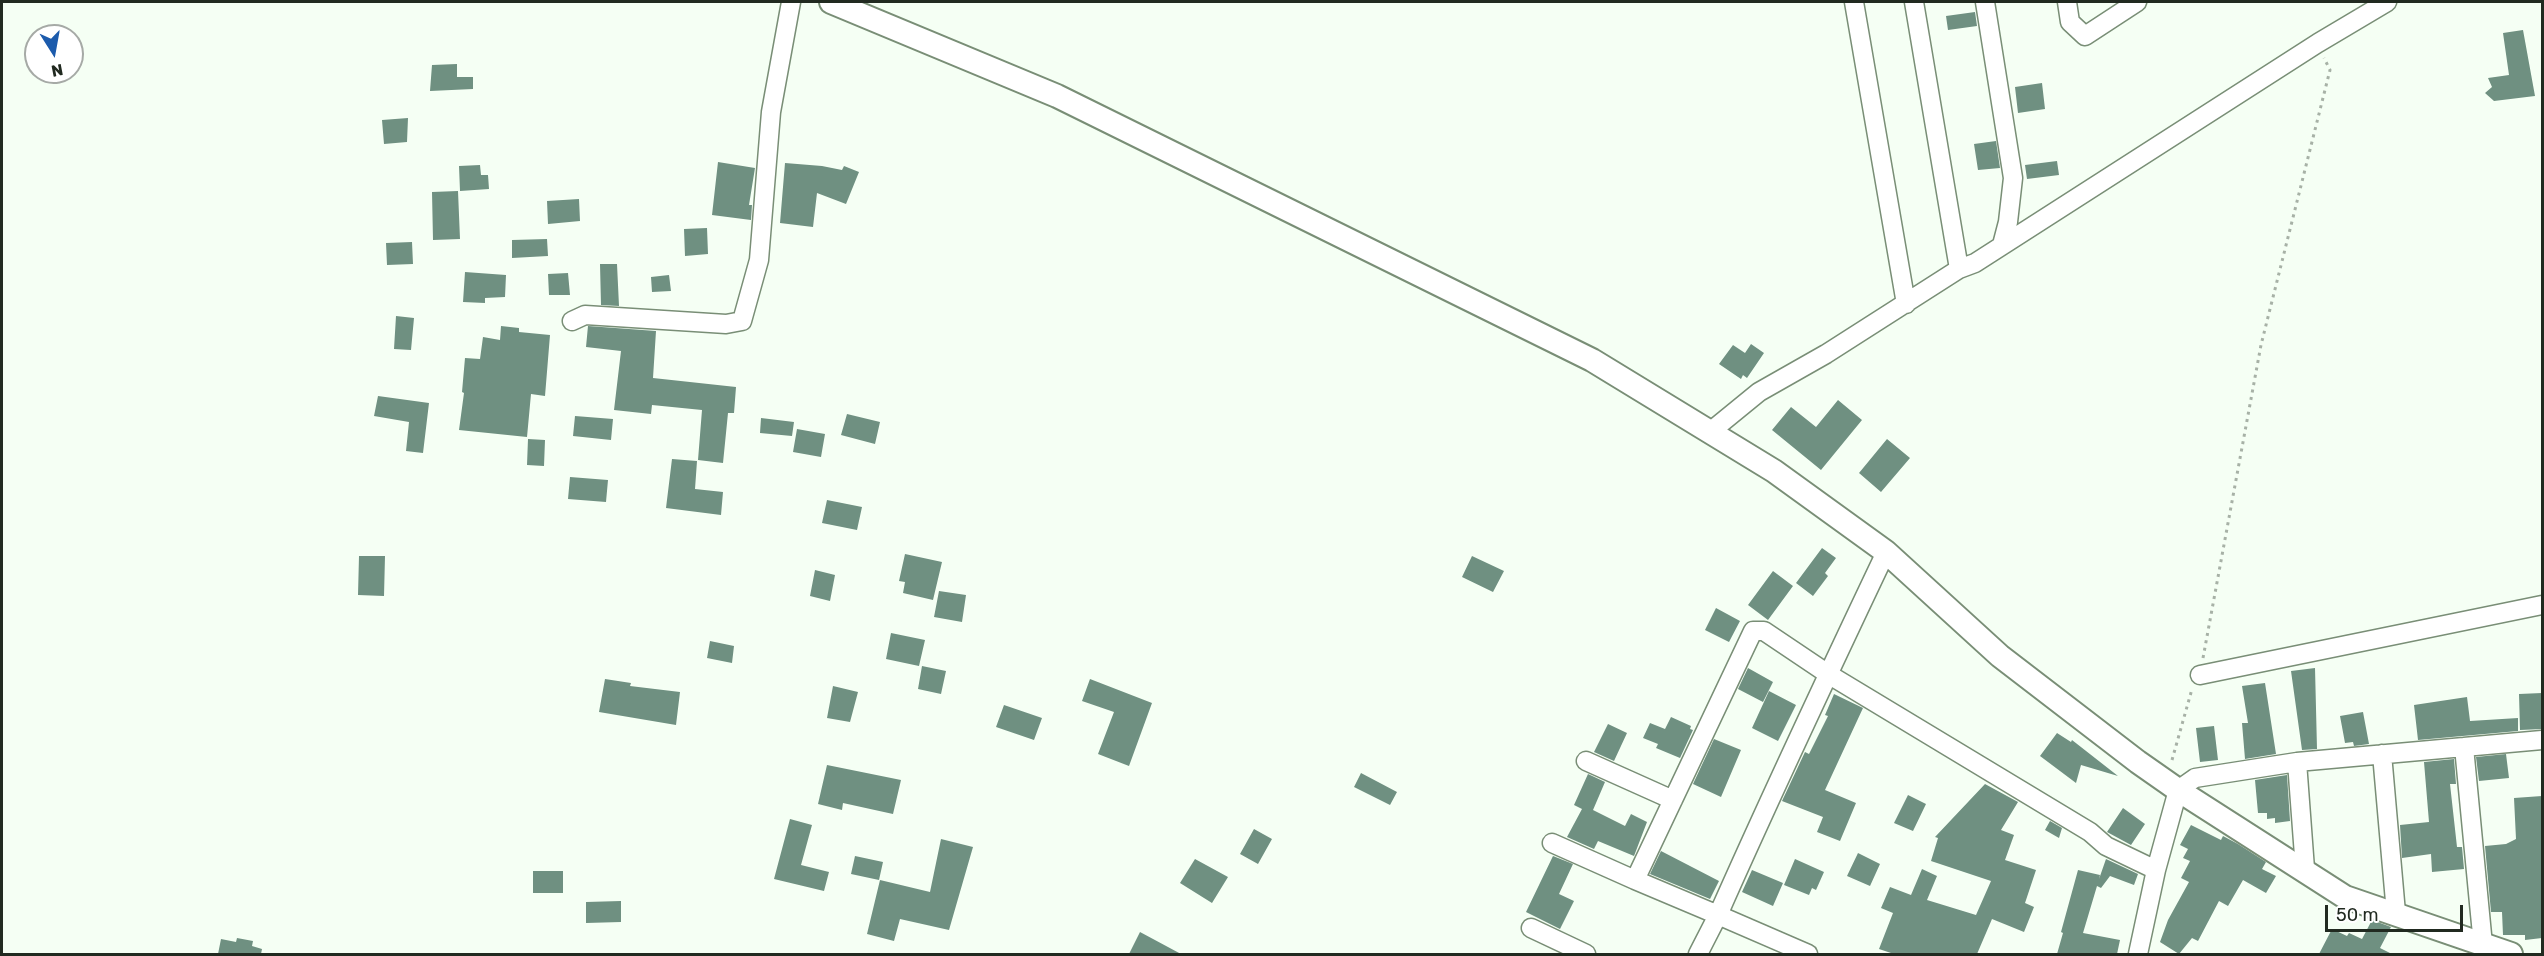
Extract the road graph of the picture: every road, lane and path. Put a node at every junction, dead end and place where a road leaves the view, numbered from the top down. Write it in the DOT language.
graph roads {
  1 [pos="791,2"];
  2 [pos="831,2"];
  3 [pos="1854,2"];
  4 [pos="1914,2"];
  5 [pos="1985,2"];
  6 [pos="2067,2"];
  7 [pos="2137,2"];
  8 [pos="2387,2"];
  9 [pos="2318,43"];
  10 [pos="2001,245"];
  11 [pos="1959,269"];
  12 [pos="1906,304"];
  13 [pos="572,321"];
  14 [pos="1710,432"];
  15 [pos="1886,552"];
  16 [pos="2542,605"];
  17 [pos="1828,674"];
  18 [pos="2200,675"];
  19 [pos="2542,740"];
  20 [pos="2464,747"];
  21 [pos="2382,754"];
  22 [pos="1586,761"];
  23 [pos="2172,761"];
  24 [pos="2297,762"];
  25 [pos="2178,790"];
  26 [pos="1673,800"];
  27 [pos="1552,843"];
  28 [pos="2305,869"];
  29 [pos="2156,870"];
  30 [pos="1635,880"];
  31 [pos="2396,913"];
  32 [pos="1718,915"];
  33 [pos="1531,928"];
  34 [pos="2483,945"];
  35 [pos="1586,954"];
  36 [pos="1698,954"];
  37 [pos="1808,954"];
  38 [pos="2138,954"];
  39 [pos="2511,954"];
  1 -- 13 [label="street"];
  2 -- 14 [label="street"];
  3 -- 12 [label="street"];
  4 -- 11 [label="street"];
  5 -- 10 [label="street"];
  6 -- 7 [label="street"];
  8 -- 9 [label="street"];
  9 -- 10 [label="street"];
  9 -- 18 [label="path"];
  10 -- 11 [label="street"];
  11 -- 12 [label="street"];
  12 -- 14 [label="street"];
  14 -- 15 [label="street"];
  15 -- 17 [label="street"];
  15 -- 25 [label="street"];
  16 -- 18 [label="street"];
  17 -- 26 [label="street"];
  17 -- 29 [label="street"];
  17 -- 32 [label="street"];
  18 -- 23 [label="path"];
  19 -- 20 [label="street"];
  20 -- 21 [label="street"];
  20 -- 34 [label="street"];
  21 -- 24 [label="street"];
  21 -- 31 [label="street"];
  22 -- 26 [label="street"];
  24 -- 25 [label="street"];
  24 -- 28 [label="street"];
  25 -- 28 [label="street"];
  25 -- 29 [label="street"];
  26 -- 30 [label="street"];
  27 -- 30 [label="street"];
  28 -- 31 [label="street"];
  29 -- 38 [label="street"];
  30 -- 32 [label="street"];
  31 -- 34 [label="street"];
  32 -- 36 [label="street"];
  32 -- 37 [label="street"];
  33 -- 35 [label="street"];
  34 -- 39 [label="street"];
}
